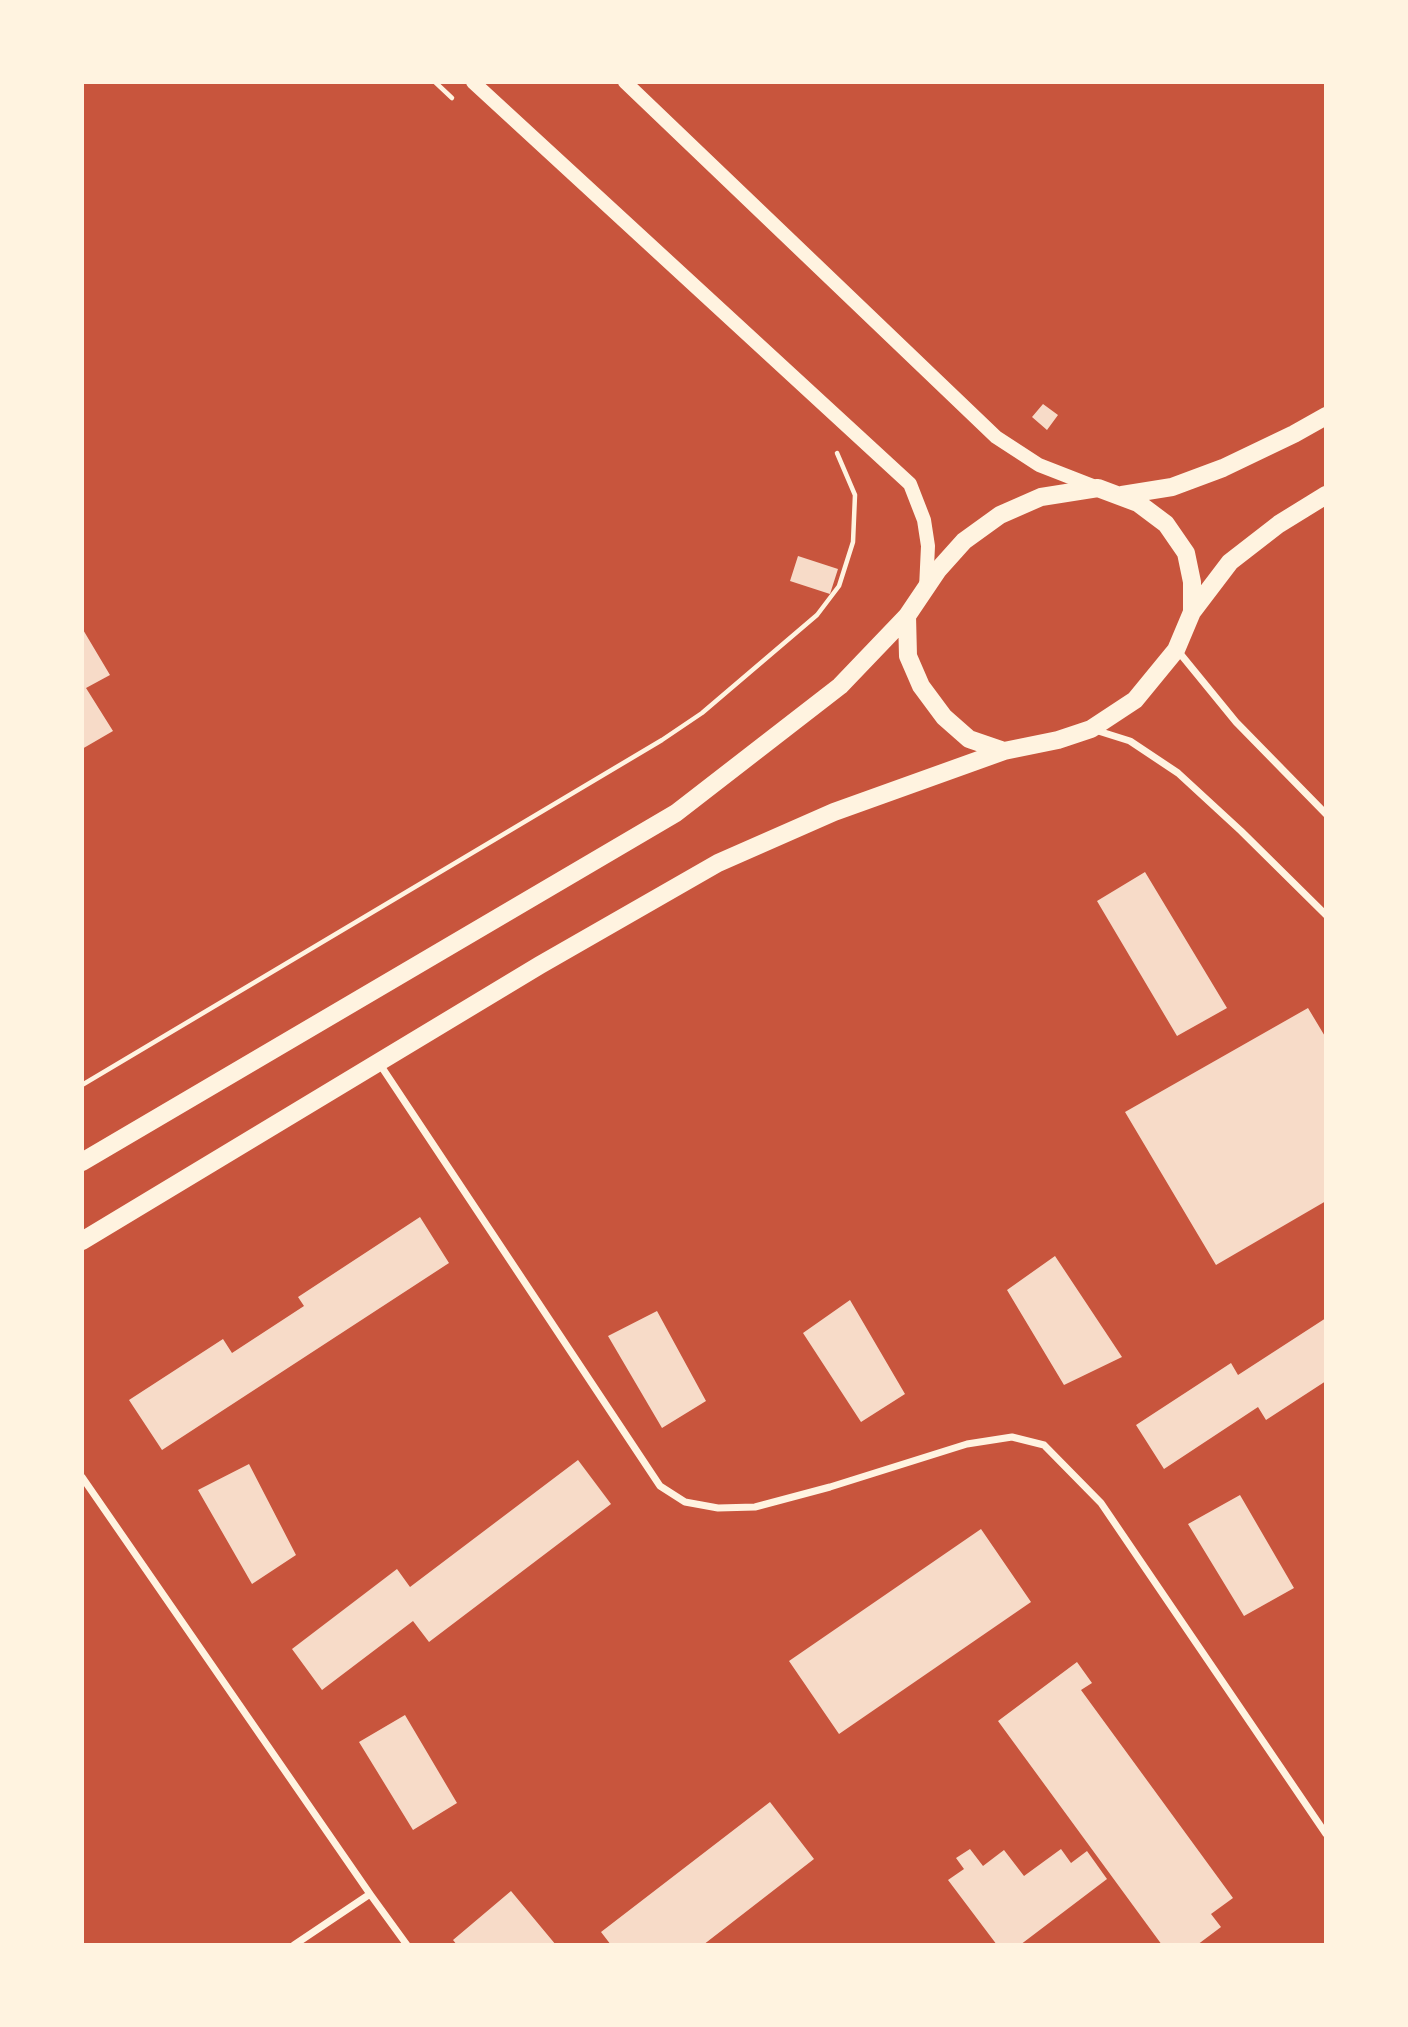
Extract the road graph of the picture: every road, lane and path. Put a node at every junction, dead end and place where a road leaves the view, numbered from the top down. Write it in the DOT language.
graph roads {
  1 [pos="435,82"];
  2 [pos="474,82"];
  3 [pos="625,82"];
  4 [pos="455,101"];
  5 [pos="1326,416"];
  6 [pos="829,445"];
  7 [pos="1098,488"];
  8 [pos="1119,495"];
  9 [pos="1326,495"];
  10 [pos="926,588"];
  11 [pos="1192,612"];
  12 [pos="907,615"];
  13 [pos="1176,650"];
  14 [pos="1091,729"];
  15 [pos="1004,751"];
  16 [pos="1326,814"];
  17 [pos="1326,915"];
  18 [pos="379,1063"];
  19 [pos="82,1085"];
  20 [pos="82,1162"];
  21 [pos="82,1241"];
  22 [pos="82,1477"];
  23 [pos="1326,1834"];
  24 [pos="370,1894"];
  25 [pos="294,1945"];
  26 [pos="407,1945"];
  1 -- 4 [label="path"];
  2 -- 10 [label="main road"];
  3 -- 7 [label="main road"];
  5 -- 8 [label="main road"];
  6 -- 19 [label="path"];
  7 -- 8 [label="main road"];
  7 -- 10 [label="main road"];
  8 -- 11 [label="main road"];
  9 -- 11 [label="main road"];
  10 -- 12 [label="main road"];
  11 -- 13 [label="main road"];
  12 -- 15 [label="main road"];
  12 -- 20 [label="main road"];
  13 -- 14 [label="main road"];
  13 -- 16 [label="street"];
  14 -- 15 [label="main road"];
  14 -- 17 [label="street"];
  15 -- 18 [label="main road"];
  18 -- 21 [label="main road"];
  18 -- 23 [label="street"];
  22 -- 24 [label="street"];
  24 -- 25 [label="street"];
  24 -- 26 [label="street"];
}
